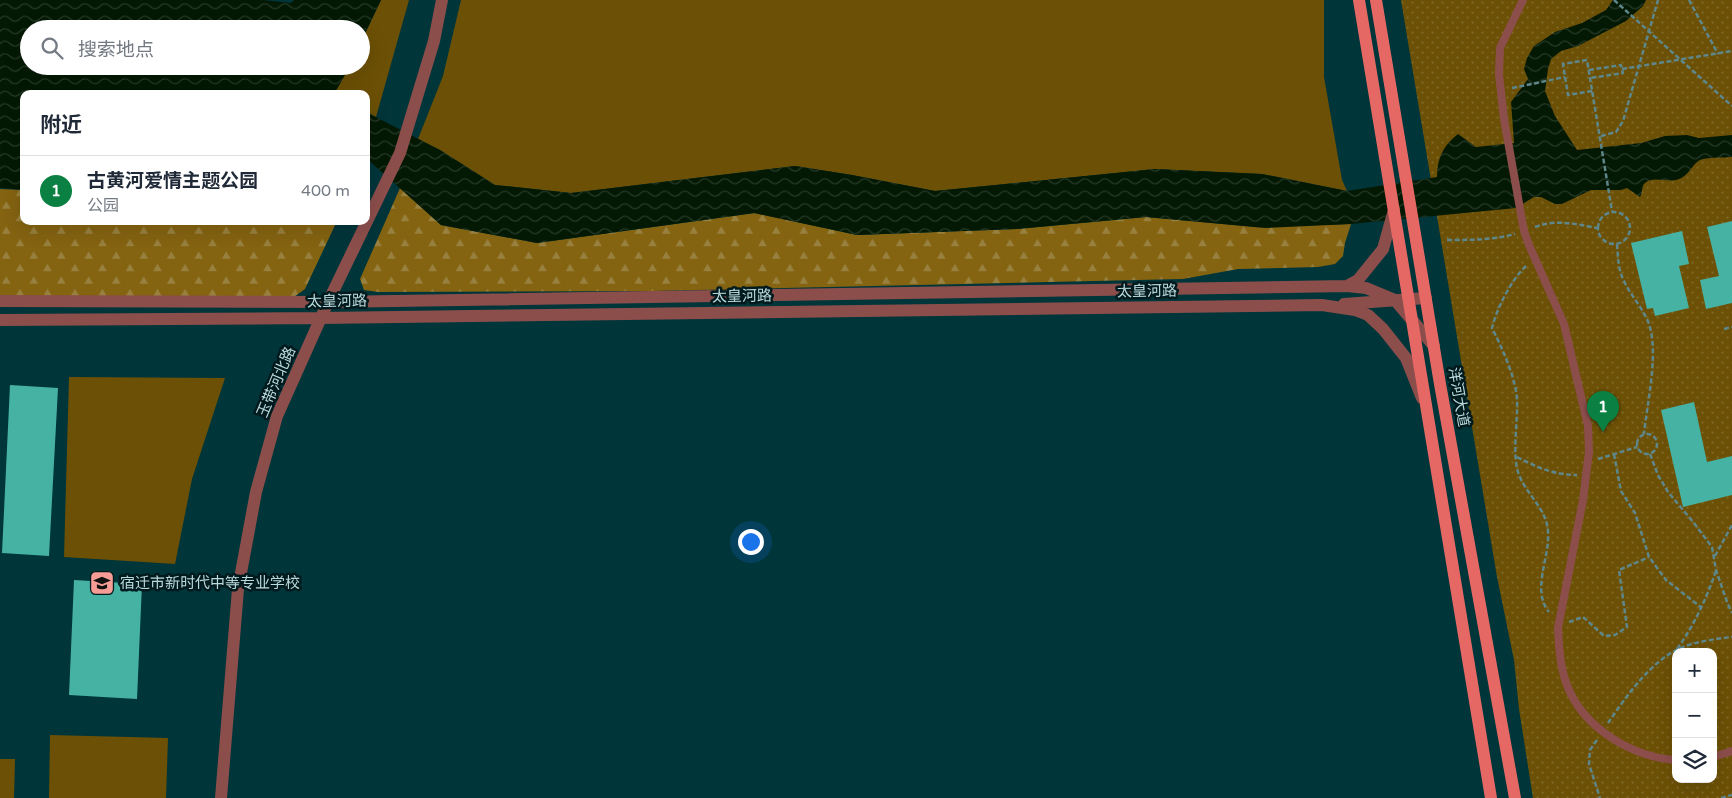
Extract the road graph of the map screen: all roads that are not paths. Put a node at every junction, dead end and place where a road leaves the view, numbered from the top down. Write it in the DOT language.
graph roads {
  1 [pos="442,0"];
  2 [pos="1359,0"];
  3 [pos="1376,0"];
  4 [pos="1523,0"];
  5 [pos="1395,208"];
  6 [pos="370,215"];
  7 [pos="365,225"];
  8 [pos="1346,286"];
  9 [pos="1426,298"];
  10 [pos="1409,299"];
  11 [pos="1395,300"];
  12 [pos="0,301"];
  13 [pos="328,302"];
  14 [pos="1322,305"];
  15 [pos="321,318"];
  16 [pos="1412,319"];
  17 [pos="0,320"];
  18 [pos="1434,346"];
  19 [pos="1427,411"];
  20 [pos="1732,751"];
  21 [pos="1717,756"];
  22 [pos="1672,760"];
  23 [pos="221,798"];
  24 [pos="1491,798"];
  25 [pos="1515,798"];
  1 -- 6 [label="street, 玉带河北路"];
  2 -- 5 [label="main road"];
  3 -- 9 [label="main road, 洋河大道"];
  4 -- 22 [label="lane"];
  5 -- 8 [label="street"];
  5 -- 10 [label="main road"];
  7 -- 13 [label="street, 玉带河北路"];
  8 -- 11 [label="street, 太皇河路"];
  8 -- 13 [label="street, 太皇河路"];
  9 -- 10 [label="street"];
  9 -- 18 [label="main road, 洋河大道"];
  10 -- 11 [label="street"];
  10 -- 16 [label="main road"];
  11 -- 14 [label="street"];
  11 -- 16 [label="street"];
  12 -- 13 [label="street, 太皇河路"];
  13 -- 15 [label="street, 玉带河北路"];
  14 -- 15 [label="street, 太皇河路"];
  14 -- 19 [label="street, 太皇河路"];
  15 -- 17 [label="street, 太皇河路"];
  15 -- 23 [label="street, 玉带河北路"];
  16 -- 18 [label="street"];
  16 -- 19 [label="main road"];
  18 -- 25 [label="main road, 洋河大道"];
  19 -- 24 [label="main road"];
  20 -- 21 [label="lane"];
}
